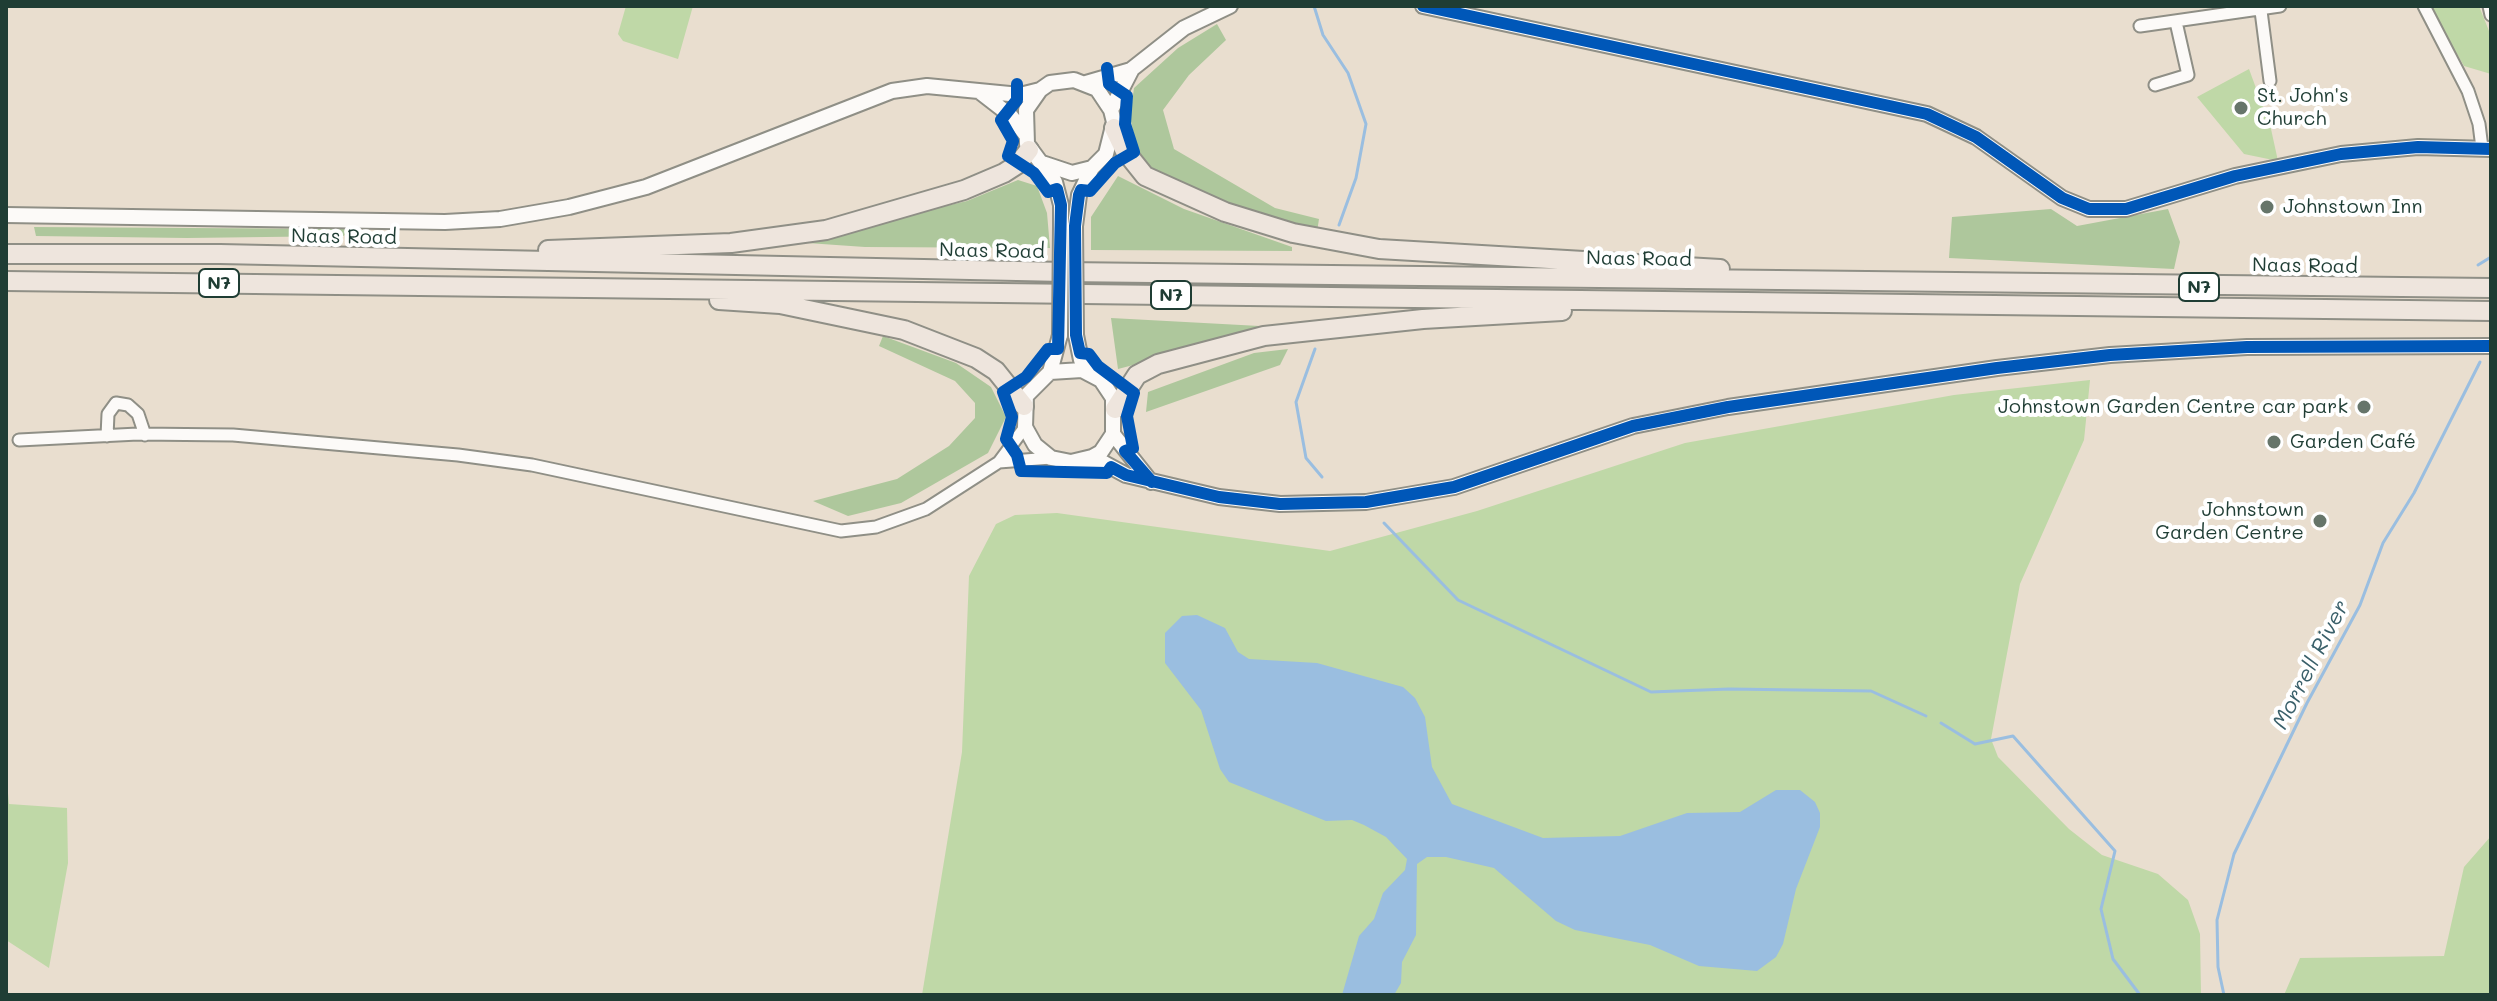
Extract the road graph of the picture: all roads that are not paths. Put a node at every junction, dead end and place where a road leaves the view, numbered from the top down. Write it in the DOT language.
graph roads {
  1 [pos="1230,6"];
  2 [pos="1423,6"];
  3 [pos="2280,6"];
  4 [pos="2424,6"];
  5 [pos="2489,6"];
  6 [pos="2261,11"];
  7 [pos="2491,15"];
  8 [pos="2176,22"];
  9 [pos="2140,26"];
  10 [pos="1132,69"];
  11 [pos="2270,81"];
  12 [pos="1086,83"];
  13 [pos="2155,85"];
  14 [pos="976,90"];
  15 [pos="1040,90"];
  16 [pos="1113,119"];
  17 [pos="2486,148"];
  18 [pos="1032,149"];
  19 [pos="1092,168"];
  20 [pos="6,215"];
  21 [pos="1068,226"];
  22 [pos="6,254"];
  23 [pos="220,254"];
  24 [pos="6,281"];
  25 [pos="1907,283"];
  26 [pos="433,284"];
  27 [pos="2491,288"];
  28 [pos="1908,305"];
  29 [pos="2491,311"];
  30 [pos="2491,346"];
  31 [pos="1050,372"];
  32 [pos="1094,375"];
  33 [pos="1024,406"];
  34 [pos="1115,409"];
  35 [pos="1025,427"];
  36 [pos="1113,434"];
  37 [pos="145,435"];
  38 [pos="107,436"];
  39 [pos="19,440"];
  40 [pos="1051,458"];
  41 [pos="1082,461"];
  42 [pos="999,462"];
  43 [pos="1152,482"];
  1 -- 10 [label="street"];
  2 -- 17 [label="street"];
  3 -- 6 [label="street"];
  4 -- 17 [label="street"];
  5 -- 7 [label="street"];
  6 -- 8 [label="street"];
  6 -- 11 [label="street"];
  8 -- 9 [label="street"];
  8 -- 13 [label="street"];
  10 -- 12 [label="street"];
  10 -- 16 [label="street"];
  12 -- 15 [label="street"];
  12 -- 16 [label="street"];
  14 -- 15 [label="street"];
  14 -- 18 [label="street"];
  14 -- 20 [label="street"];
  15 -- 18 [label="street"];
  16 -- 19 [label="street"];
  16 -- 25 [label="highway, N7"];
  18 -- 19 [label="street"];
  18 -- 21 [label="street"];
  18 -- 23 [label="highway, N7"];
  19 -- 21 [label="street"];
  21 -- 31 [label="street, bridge"];
  21 -- 32 [label="street, bridge"];
  22 -- 23 [label="highway, Naas Road / N7"];
  23 -- 25 [label="highway, Naas Road / N7"];
  24 -- 26 [label="highway, Naas Road / N7"];
  25 -- 27 [label="highway, Naas Road / N7"];
  26 -- 28 [label="highway, Naas Road / N7"];
  26 -- 33 [label="highway, N7"];
  28 -- 29 [label="highway, Naas Road / N7"];
  28 -- 34 [label="highway, N7"];
  30 -- 43 [label="street"];
  31 -- 32 [label="street"];
  31 -- 33 [label="street"];
  32 -- 34 [label="street"];
  33 -- 35 [label="street"];
  34 -- 36 [label="street"];
  35 -- 40 [label="street"];
  35 -- 42 [label="street"];
  36 -- 41 [label="street"];
  36 -- 43 [label="street"];
  37 -- 38 [label="street"];
  37 -- 38 [label="street"];
  37 -- 42 [label="street"];
  38 -- 39 [label="street"];
  40 -- 41 [label="street"];
  40 -- 42 [label="street"];
  41 -- 43 [label="street"];
}
